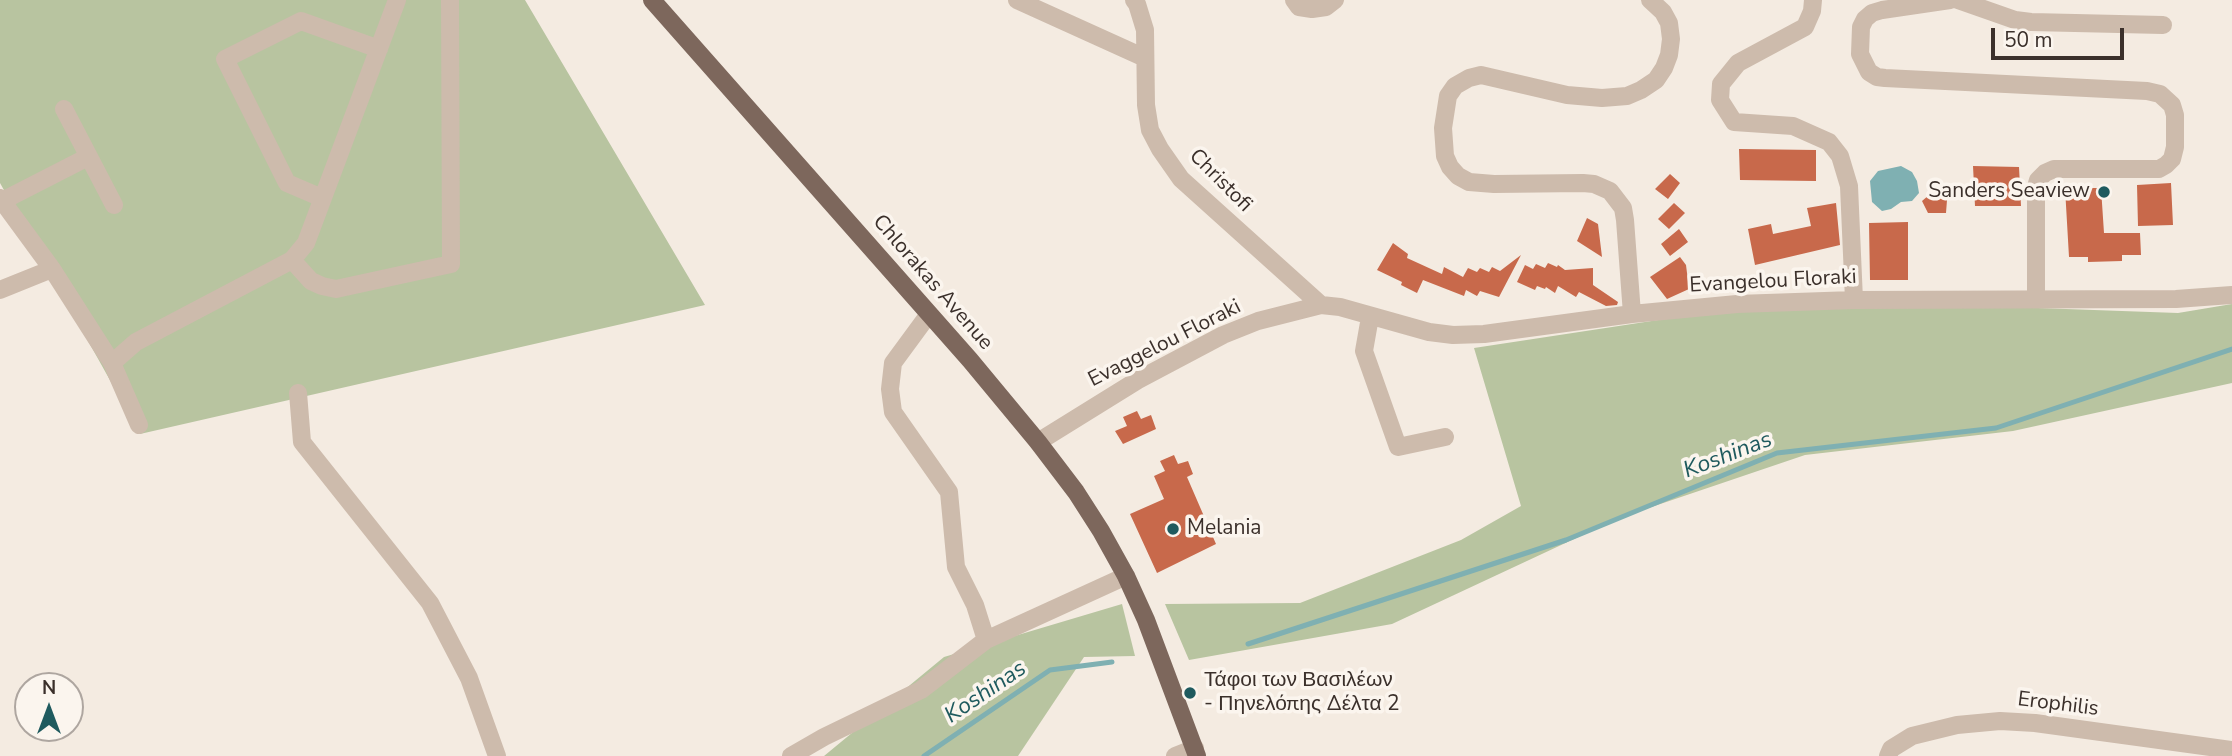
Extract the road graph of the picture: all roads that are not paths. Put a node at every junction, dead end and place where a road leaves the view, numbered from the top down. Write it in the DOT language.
graph roads {
  1 [pos="397,0"];
  2 [pos="450,0"];
  3 [pos="652,0"];
  4 [pos="1017,0"];
  5 [pos="1134,0"];
  6 [pos="1294,0"];
  7 [pos="1335,0"];
  8 [pos="1650,0"];
  9 [pos="1813,0"];
  10 [pos="1950,0"];
  11 [pos="1958,0"];
  12 [pos="2163,25"];
  13 [pos="379,49"];
  14 [pos="1144,58"];
  15 [pos="64,109"];
  16 [pos="88,157"];
  17 [pos="322,198"];
  18 [pos="1,200"];
  19 [pos="114,205"];
  20 [pos="292,260"];
  21 [pos="52,269"];
  22 [pos="0,290"];
  23 [pos="2232,295"];
  24 [pos="2036,299"];
  25 [pos="1854,300"];
  26 [pos="1321,305"];
  27 [pos="929,314"];
  28 [pos="1632,314"];
  29 [pos="1370,317"];
  30 [pos="112,363"];
  31 [pos="298,393"];
  32 [pos="139,425"];
  33 [pos="1444,437"];
  34 [pos="1038,442"];
  35 [pos="1126,576"];
  36 [pos="986,640"];
  37 [pos="2232,750"];
  38 [pos="1196,752"];
  39 [pos="496,756"];
  40 [pos="791,756"];
  41 [pos="1175,756"];
  42 [pos="1888,756"];
  1 -- 13 [label="street"];
  2 -- 20 [label="street"];
  3 -- 27 [label="main road, Chlorakas Avenue"];
  4 -- 14 [label="street"];
  5 -- 14 [label="street, Christofi"];
  6 -- 7 [label="street"];
  8 -- 28 [label="street"];
  9 -- 25 [label="street"];
  10 -- 24 [label="street"];
  11 -- 12 [label="street"];
  13 -- 17 [label="street"];
  13 -- 17 [label="street"];
  14 -- 26 [label="street, Christofi"];
  15 -- 16 [label="street"];
  16 -- 18 [label="street"];
  16 -- 19 [label="street"];
  17 -- 20 [label="street"];
  18 -- 21 [label="street"];
  20 -- 30 [label="street"];
  21 -- 22 [label="street"];
  21 -- 30 [label="street"];
  23 -- 24 [label="street, Evangelou Floraki"];
  24 -- 25 [label="street, Evangelou Floraki"];
  25 -- 28 [label="street, Evangelou Floraki"];
  26 -- 29 [label="street, Evangelou Floraki"];
  26 -- 34 [label="street, Evaggelou Floraki"];
  27 -- 34 [label="main road, Chlorakas Avenue"];
  27 -- 36 [label="street"];
  28 -- 29 [label="street, Evangelou Floraki"];
  29 -- 33 [label="street"];
  30 -- 32 [label="street"];
  31 -- 39 [label="street"];
  34 -- 35 [label="main road, Chlorakas Avenue"];
  35 -- 36 [label="street"];
  35 -- 38 [label="main road, Chlorakas Avenue"];
  36 -- 40 [label="street"];
  37 -- 42 [label="street, Erophilis"];
  38 -- 41 [label="street"];
}
